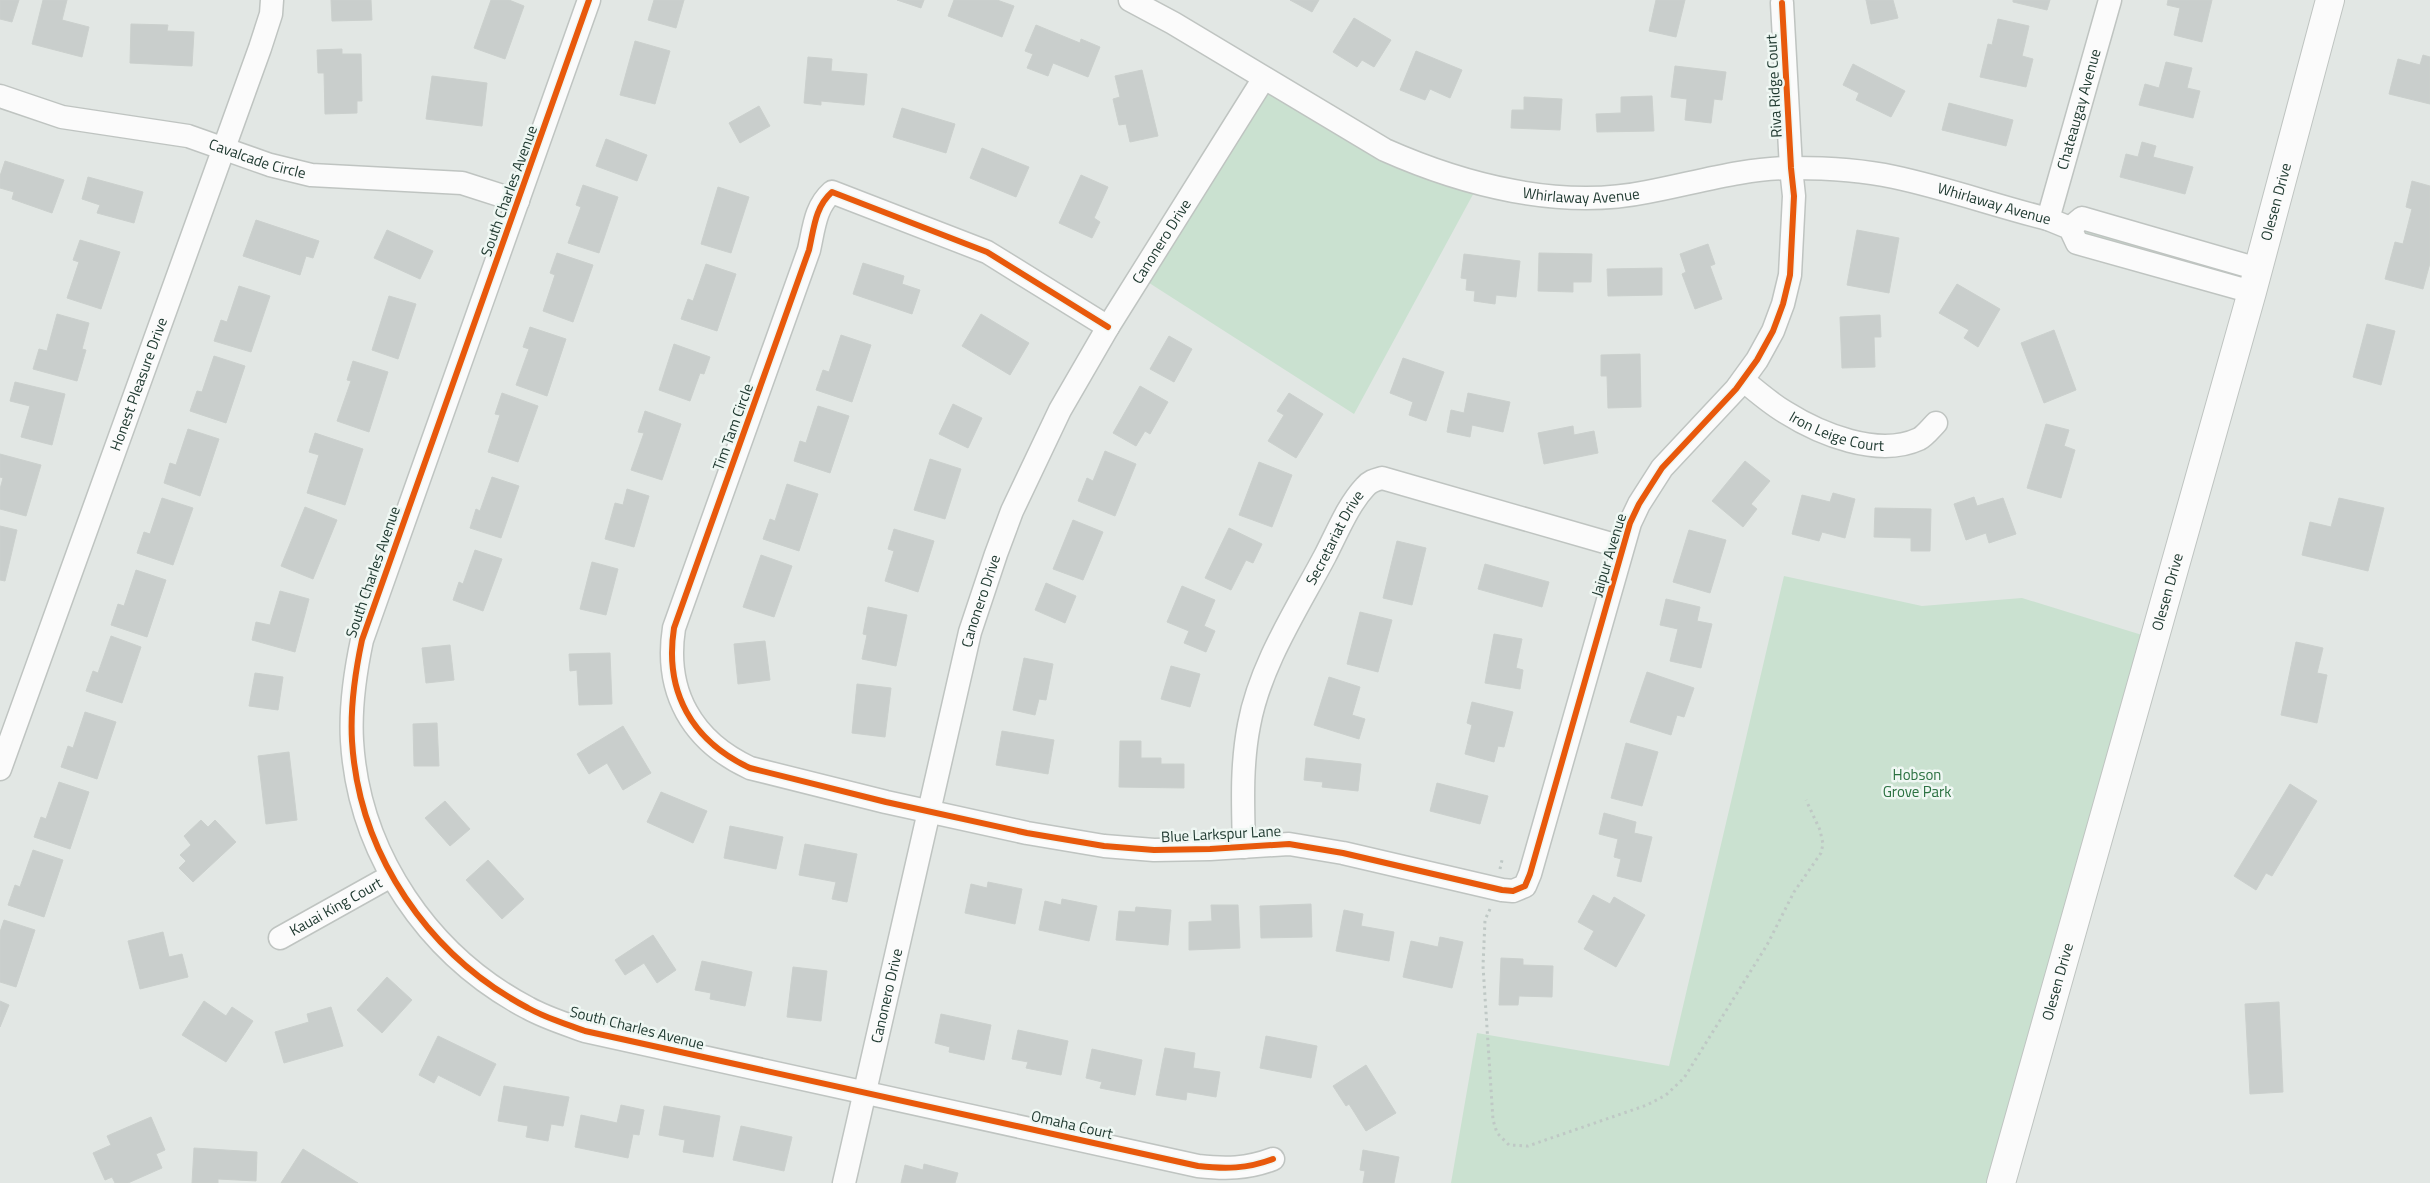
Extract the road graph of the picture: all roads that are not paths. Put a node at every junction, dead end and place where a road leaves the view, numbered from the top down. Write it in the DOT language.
graph roads {
  1 [pos="272,0"];
  2 [pos="589,0"];
  3 [pos="1130,0"];
  4 [pos="2110,0"];
  5 [pos="2330,0"];
  6 [pos="1782,3"];
  7 [pos="1264,78"];
  8 [pos="0,96"];
  9 [pos="224,149"];
  10 [pos="1791,168"];
  11 [pos="518,201"];
  12 [pos="2048,220"];
  13 [pos="2254,280"];
  14 [pos="1108,327"];
  15 [pos="1743,380"];
  16 [pos="1936,423"];
  17 [pos="1622,547"];
  18 [pos="4,745"];
  19 [pos="0,769"];
  20 [pos="928,810"];
  21 [pos="1244,847"];
  22 [pos="391,876"];
  23 [pos="1513,891"];
  24 [pos="280,938"];
  25 [pos="865,1092"];
  26 [pos="1274,1159"];
  27 [pos="844,1183"];
  28 [pos="2001,1183"];
  1 -- 9 [label="street, Honest Pleasure Drive"];
  2 -- 11 [label="street, South Charles Avenue"];
  3 -- 7 [label="street, Whirlaway Avenue"];
  4 -- 12 [label="street, Chateaugay Avenue"];
  5 -- 13 [label="street, Olesen Drive"];
  6 -- 10 [label="street, Riva Ridge Court"];
  7 -- 10 [label="street, Whirlaway Avenue"];
  7 -- 14 [label="street, Canonero Drive"];
  8 -- 9 [label="street, Cavalcade Circle"];
  9 -- 11 [label="street, Cavalcade Circle"];
  9 -- 18 [label="street, Honest Pleasure Drive"];
  10 -- 12 [label="street, Whirlaway Avenue"];
  10 -- 15 [label="street, Jaipur Avenue"];
  11 -- 22 [label="street, South Charles Avenue"];
  12 -- 13 [label="street, Whirlaway Avenue"];
  13 -- 28 [label="street, Olesen Drive"];
  14 -- 20 [label="street, Canonero Drive"];
  14 -- 20 [label="street, Tim Tam Circle"];
  15 -- 16 [label="street, Iron Leige Court"];
  15 -- 17 [label="street, Jaipur Avenue"];
  17 -- 21 [label="street, Secretariat Drive"];
  17 -- 23 [label="street, Jaipur Avenue"];
  18 -- 19 [label="street, Honest Pleasure Drive"];
  20 -- 21 [label="street, Blue Larkspur Lane"];
  20 -- 25 [label="street, Canonero Drive"];
  21 -- 23 [label="street, Blue Larkspur Lane"];
  22 -- 24 [label="street, Kauai King Court"];
  22 -- 25 [label="street, South Charles Avenue"];
  25 -- 26 [label="street, Omaha Court"];
  25 -- 27 [label="street, Canonero Drive"];
}
